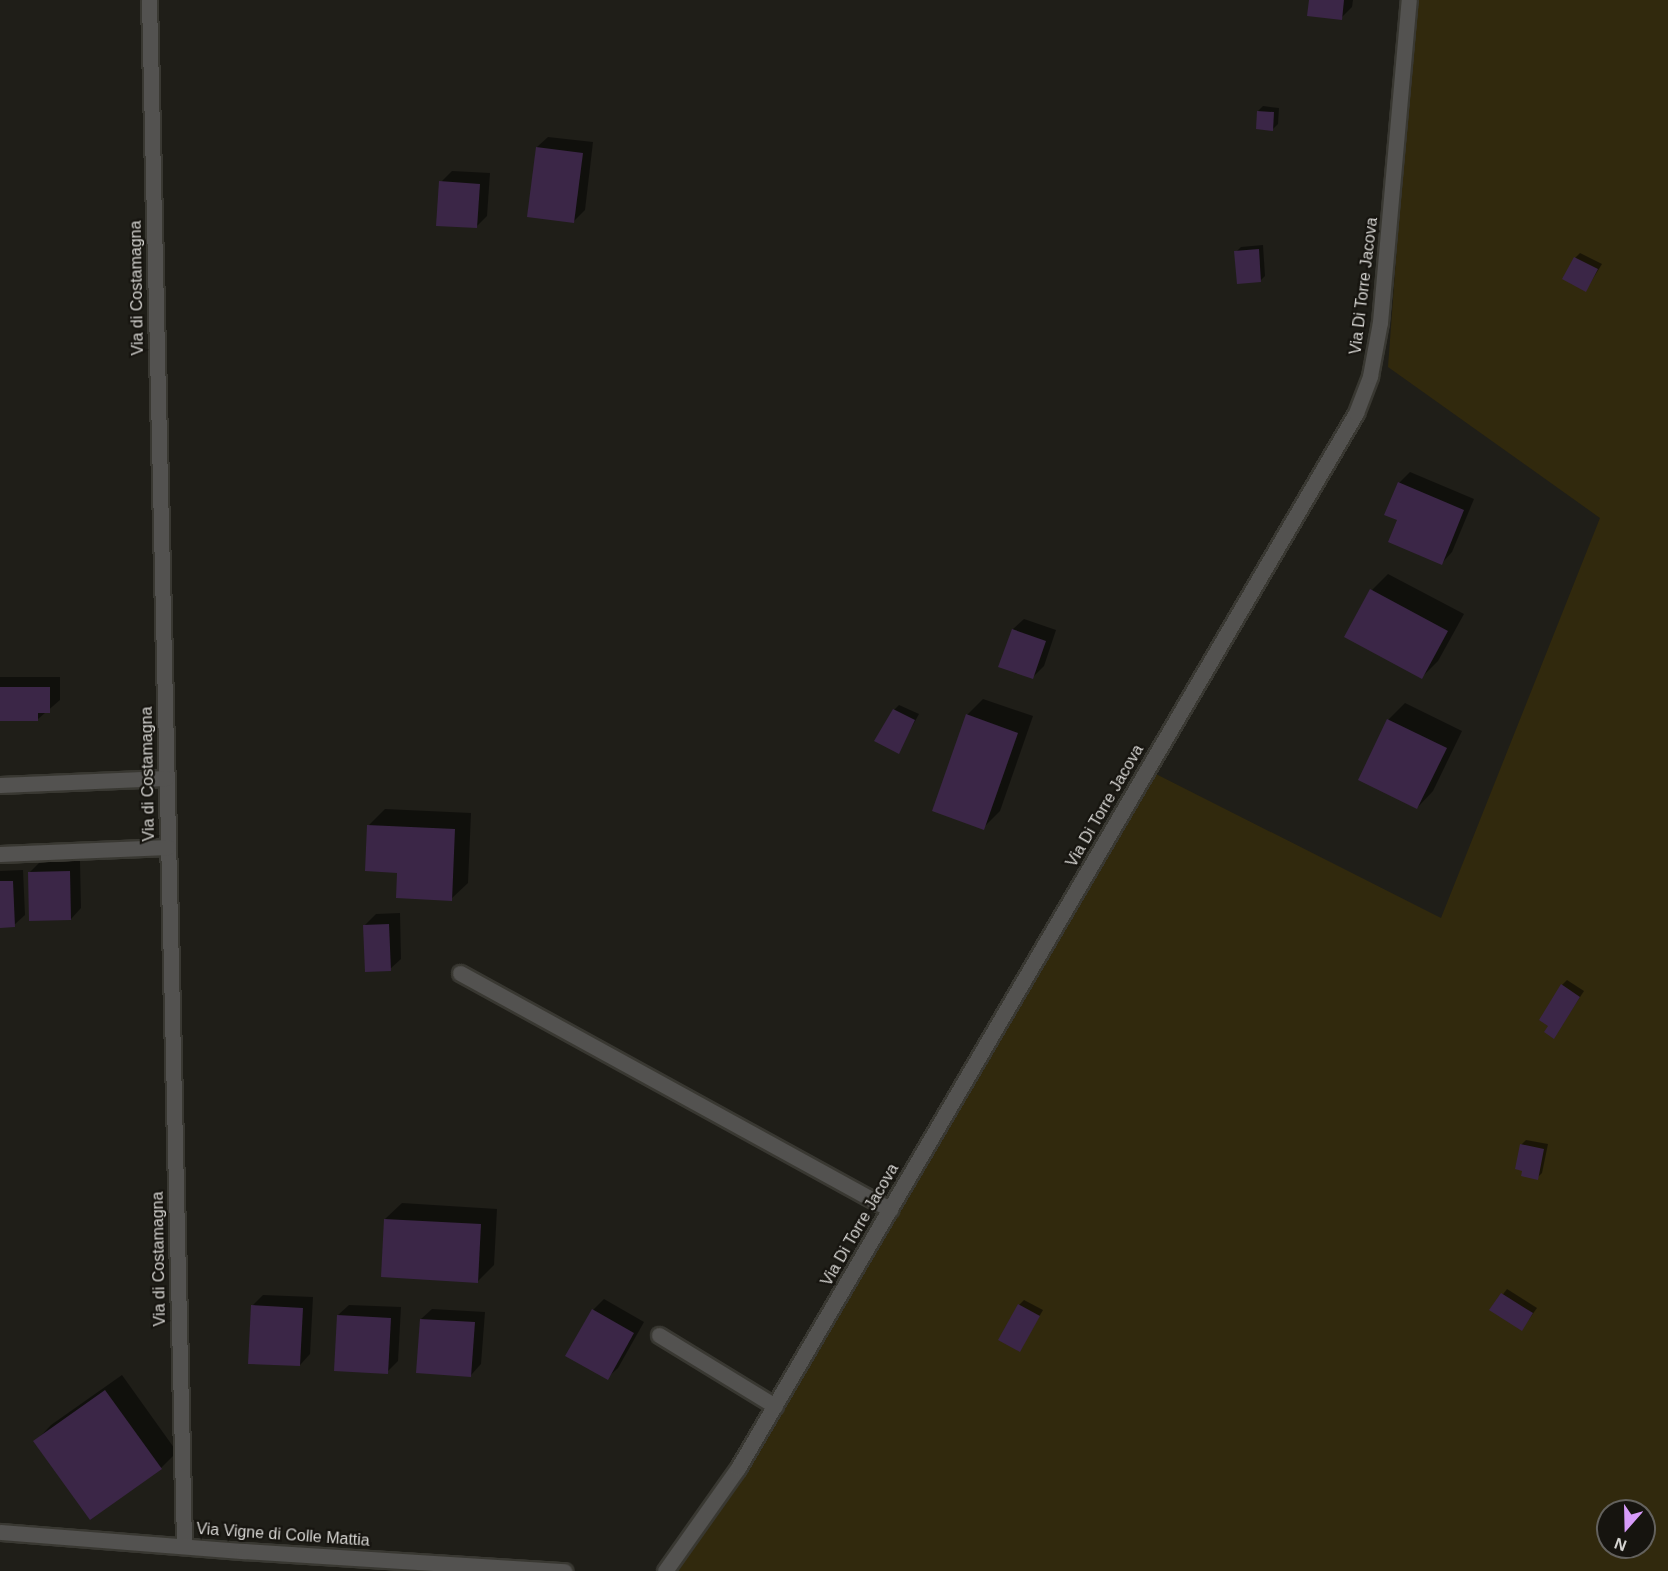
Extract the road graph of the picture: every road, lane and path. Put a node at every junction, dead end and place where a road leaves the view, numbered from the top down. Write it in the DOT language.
graph roads {
  1 [pos="149,0"];
  2 [pos="1409,0"];
  3 [pos="166,778"];
  4 [pos="0,785"];
  5 [pos="168,847"];
  6 [pos="0,854"];
  7 [pos="460,973"];
  8 [pos="890,1209"];
  9 [pos="658,1335"];
  10 [pos="775,1406"];
  11 [pos="0,1532"];
  12 [pos="184,1546"];
  13 [pos="564,1571"];
  14 [pos="665,1571"];
  1 -- 3 [label="street, Via di Costamagna"];
  2 -- 8 [label="street, Via Di Torre Jacova"];
  3 -- 4 [label="street"];
  3 -- 5 [label="street, Via di Costamagna"];
  5 -- 6 [label="street"];
  5 -- 12 [label="street, Via di Costamagna"];
  7 -- 8 [label="street"];
  8 -- 10 [label="street, Via Di Torre Jacova"];
  9 -- 10 [label="street"];
  10 -- 14 [label="street, Via Di Torre Jacova"];
  11 -- 12 [label="street, Via Vigne di Colle Mattia"];
  12 -- 13 [label="street, Via Vigne di Colle Mattia"];
}
